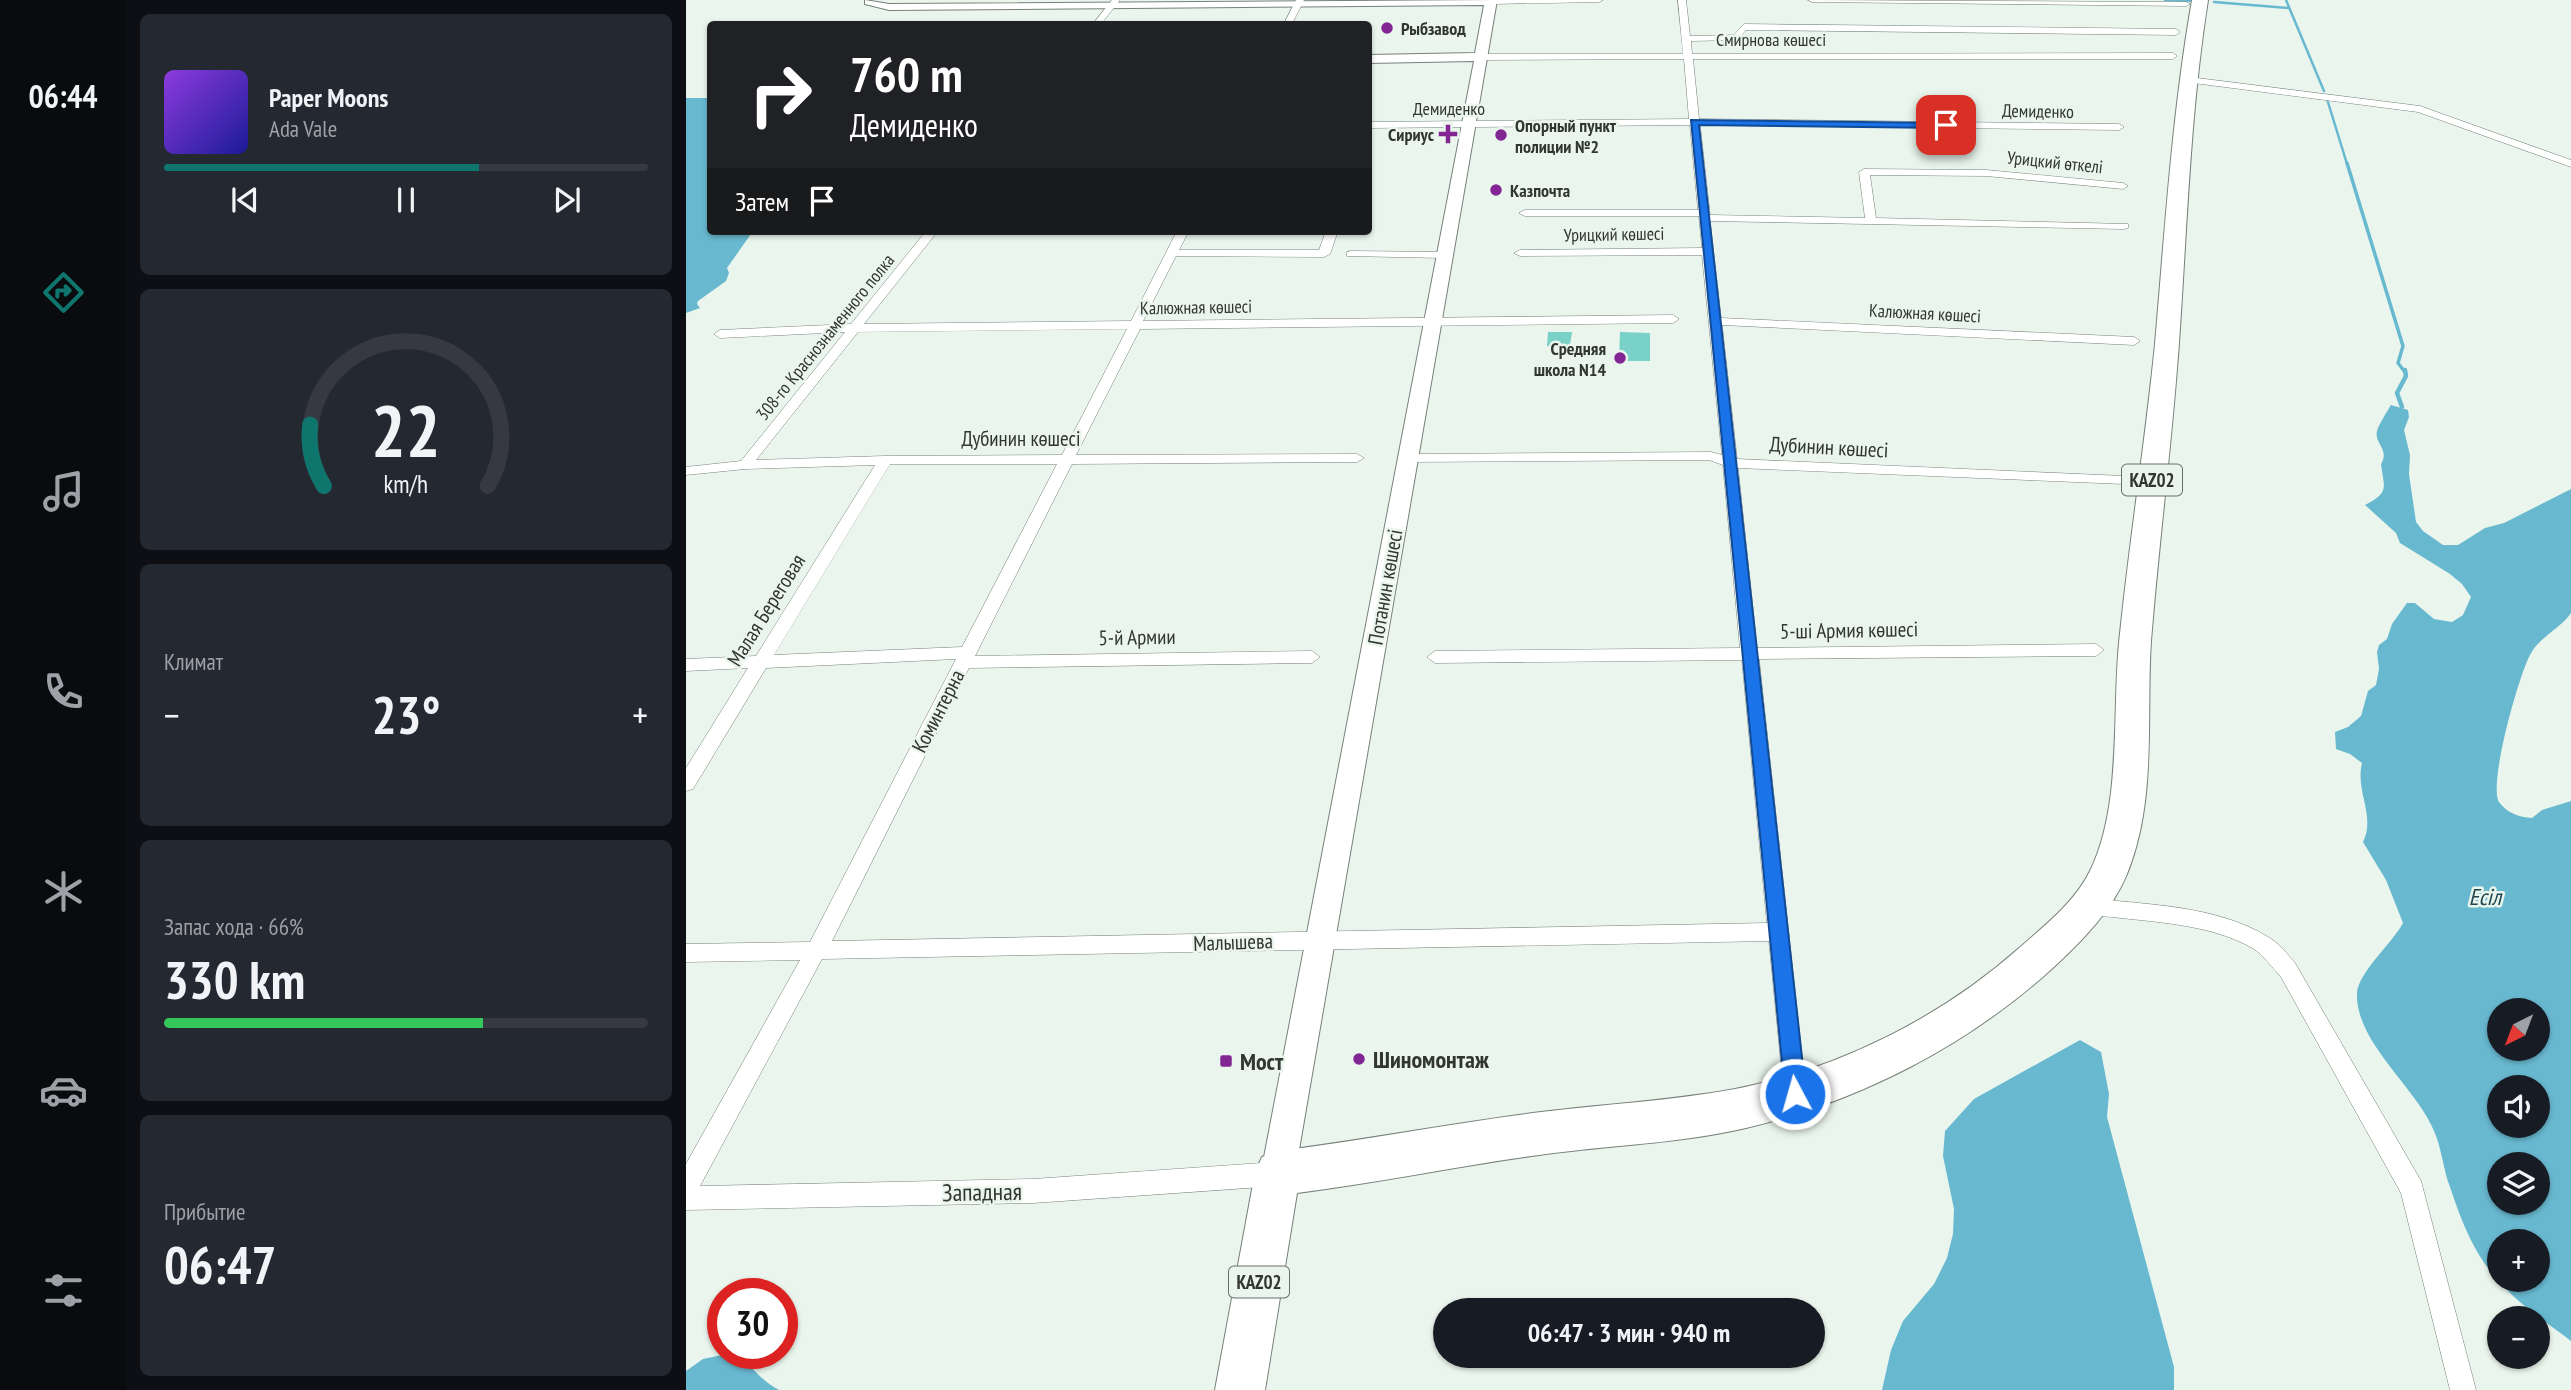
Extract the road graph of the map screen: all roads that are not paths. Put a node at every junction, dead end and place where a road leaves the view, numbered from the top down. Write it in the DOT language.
graph roads {
  1 [pos="1599,0"];
  2 [pos="1682,0"];
  3 [pos="1812,0"];
  4 [pos="868,1"];
  5 [pos="1300,1"];
  6 [pos="1491,1"];
  7 [pos="1114,2"];
  8 [pos="2076,2"];
  9 [pos="2195,2"];
  10 [pos="908,6"];
  11 [pos="2083,12"];
  12 [pos="1099,21"];
  13 [pos="1290,21"];
  14 [pos="2090,21"];
  15 [pos="2176,32"];
  16 [pos="2099,35"];
  17 [pos="1686,38"];
  18 [pos="2173,56"];
  19 [pos="1480,57"];
  20 [pos="1687,57"];
  21 [pos="1372,59"];
  22 [pos="2189,80"];
  23 [pos="1694,122"];
  24 [pos="1469,124"];
  25 [pos="1372,125"];
  26 [pos="2119,127"];
  27 [pos="2571,164"];
  28 [pos="2123,186"];
  29 [pos="1525,213"];
  30 [pos="1704,215"];
  31 [pos="1871,221"];
  32 [pos="2124,226"];
  33 [pos="929,235"];
  34 [pos="1181,235"];
  35 [pos="1331,235"];
  36 [pos="1708,251"];
  37 [pos="1172,253"];
  38 [pos="1520,253"];
  39 [pos="1351,254"];
  40 [pos="1444,255"];
  41 [pos="1673,319"];
  42 [pos="1715,321"];
  43 [pos="1434,322"];
  44 [pos="1135,325"];
  45 [pos="854,328"];
  46 [pos="720,334"];
  47 [pos="2134,341"];
  48 [pos="1357,458"];
  49 [pos="1408,458"];
  50 [pos="1066,459"];
  51 [pos="885,460"];
  52 [pos="1730,463"];
  53 [pos="745,465"];
  54 [pos="686,471"];
  55 [pos="2124,480"];
  56 [pos="2096,650"];
  57 [pos="1750,654"];
  58 [pos="1312,657"];
  59 [pos="1435,657"];
  60 [pos="965,658"];
  61 [pos="761,662"];
  62 [pos="686,665"];
  63 [pos="686,784"];
  64 [pos="2097,892"];
  65 [pos="1779,932"];
  66 [pos="1322,939"];
  67 [pos="816,951"];
  68 [pos="686,953"];
  69 [pos="1795,1094"];
  70 [pos="1278,1174"];
  71 [pos="686,1188"];
  72 [pos="686,1198"];
  73 [pos="1240,1390"];
  74 [pos="2463,1390"];
  1 -- 6 [label="street"];
  2 -- 17 [label="street"];
  3 -- 8 [label="street"];
  4 -- 10 [label="main road"];
  4 -- 10 [label="main road"];
  5 -- 6 [label="main road"];
  5 -- 7 [label="main road"];
  5 -- 13 [label="street"];
  6 -- 19 [label="main road, Потанин көшесі"];
  7 -- 10 [label="main road"];
  7 -- 12 [label="street"];
  8 -- 9 [label="street"];
  8 -- 11 [label="street"];
  9 -- 22 [label="highway, KAZ02"];
  14 -- 16 [label="street"];
  15 -- 16 [label="street"];
  16 -- 17 [label="street"];
  17 -- 20 [label="street"];
  18 -- 20 [label="street, Смирнова көшесі"];
  19 -- 20 [label="street, Смирнова көшесі"];
  19 -- 21 [label="main road, Смирнова көшесі"];
  19 -- 24 [label="main road, Потанин көшесі"];
  20 -- 23 [label="street"];
  22 -- 27 [label="street"];
  22 -- 64 [label="highway, KAZ02"];
  23 -- 24 [label="street, Демиденко"];
  23 -- 26 [label="street, Демиденко"];
  23 -- 30 [label="street"];
  24 -- 25 [label="street, Демиденко"];
  24 -- 40 [label="main road, Потанин көшесі"];
  28 -- 31 [label="street, Урицкий өткелі"];
  29 -- 30 [label="street"];
  30 -- 31 [label="street"];
  30 -- 36 [label="street"];
  31 -- 32 [label="street"];
  33 -- 45 [label="street, 308-го Краснознаменного полка"];
  34 -- 37 [label="street, Коминтерна"];
  35 -- 37 [label="street"];
  36 -- 38 [label="street, Урицкий көшесі"];
  36 -- 42 [label="street"];
  37 -- 44 [label="street, Коминтерна"];
  39 -- 40 [label="street"];
  40 -- 43 [label="main road, Потанин көшесі"];
  41 -- 43 [label="street, Калюжная көшесі"];
  42 -- 47 [label="street, Калюжная көшесі"];
  42 -- 52 [label="street"];
  43 -- 44 [label="street, Калюжная көшесі"];
  43 -- 49 [label="main road, Потанин көшесі"];
  44 -- 45 [label="street, Калюжная көшесі"];
  44 -- 50 [label="street, Коминтерна"];
  45 -- 46 [label="street, Калюжная көшесі"];
  45 -- 53 [label="street, 308-го Краснознаменного полка"];
  48 -- 50 [label="street, Дубинин көшесі"];
  49 -- 52 [label="street, Дубинин көшесі"];
  49 -- 66 [label="main road, Потанин көшесі"];
  50 -- 51 [label="street, Дубинин көшесі"];
  50 -- 60 [label="street, Коминтерна"];
  51 -- 53 [label="street, Дубинин көшесі"];
  51 -- 61 [label="street, Малая Береговая"];
  52 -- 55 [label="street, Дубинин көшесі"];
  52 -- 57 [label="street"];
  53 -- 54 [label="street, Дубинин көшесі"];
  56 -- 57 [label="street, 5-ші Армия көшесі"];
  57 -- 59 [label="street, 5-ші Армия көшесі"];
  57 -- 65 [label="street"];
  58 -- 60 [label="street, 5-й Армии"];
  60 -- 61 [label="street, 5-й Армии"];
  60 -- 67 [label="street, Коминтерна"];
  61 -- 62 [label="street, 5-й Армии"];
  61 -- 63 [label="street, Малая Береговая"];
  64 -- 69 [label="highway, KAZ02"];
  64 -- 74 [label="street"];
  65 -- 66 [label="street, Малышева"];
  65 -- 69 [label="street"];
  66 -- 67 [label="street, Малышева"];
  66 -- 70 [label="main road, Потанин көшесі"];
  67 -- 68 [label="street, Малышева"];
  67 -- 71 [label="street, Коминтерна"];
  69 -- 70 [label="highway, KAZ02"];
  70 -- 72 [label="street, Западная"];
  70 -- 73 [label="highway, KAZ02"];
}
